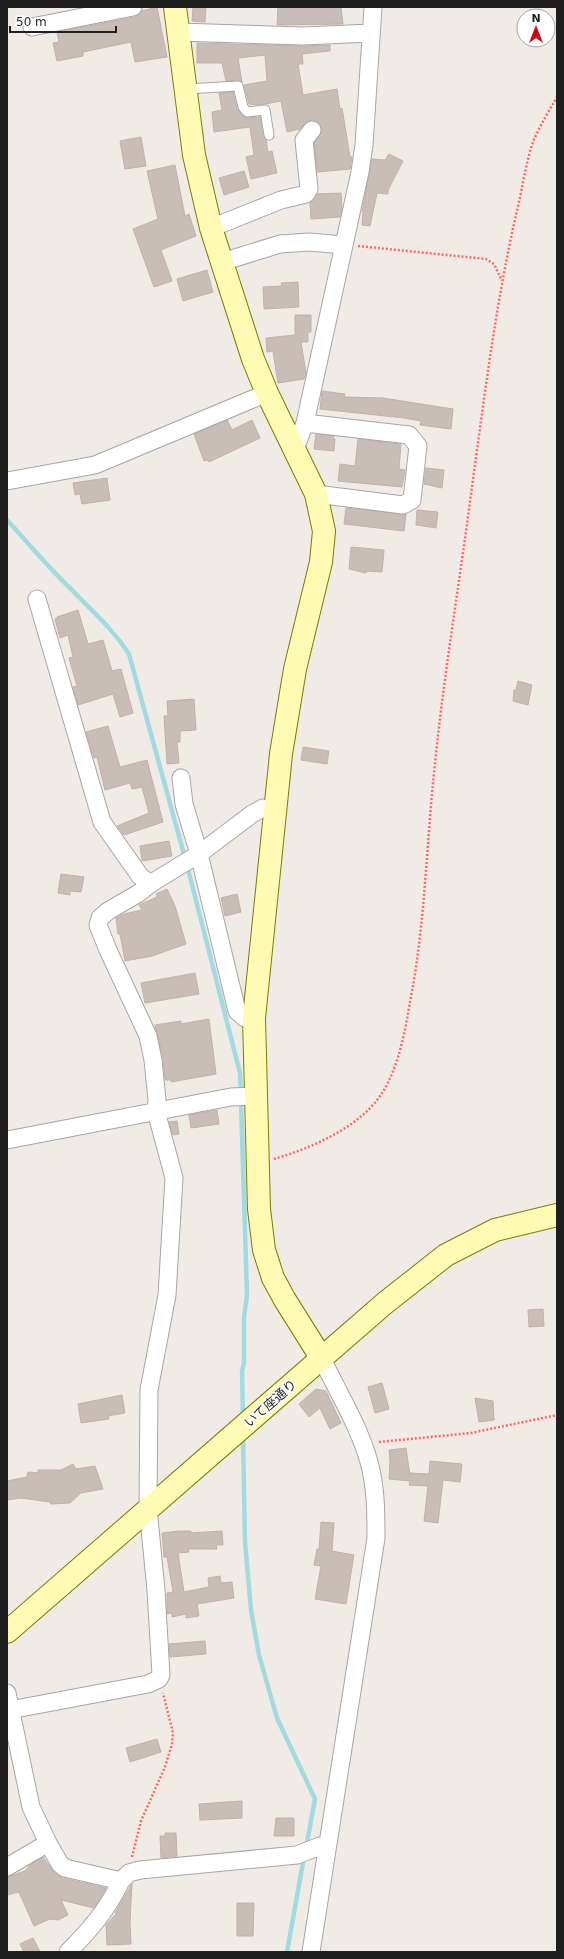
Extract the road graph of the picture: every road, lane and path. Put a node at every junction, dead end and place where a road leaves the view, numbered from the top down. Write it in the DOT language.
graph roads {
  1 [pos="133,7"];
  2 [pos="175,7"];
  3 [pos="373,7"];
  4 [pos="32,27"];
  5 [pos="179,32"];
  6 [pos="371,33"];
  7 [pos="186,89"];
  8 [pos="557,97"];
  9 [pos="312,130"];
  10 [pos="269,135"];
  11 [pos="211,228"];
  12 [pos="344,244"];
  13 [pos="222,262"];
  14 [pos="502,282"];
  15 [pos="267,393"];
  16 [pos="305,423"];
  17 [pos="295,449"];
  18 [pos="7,481"];
  19 [pos="316,494"];
  20 [pos="37,599"];
  21 [pos="181,778"];
  22 [pos="274,810"];
  23 [pos="190,860"];
  24 [pos="150,884"];
  25 [pos="254,1018"];
  26 [pos="244,1096"];
  27 [pos="156,1111"];
  28 [pos="7,1140"];
  29 [pos="258,1164"];
  30 [pos="557,1215"];
  31 [pos="322,1359"];
  32 [pos="557,1415"];
  33 [pos="362,1443"];
  34 [pos="148,1508"];
  35 [pos="7,1632"];
  36 [pos="159,1679"];
  37 [pos="7,1693"];
  38 [pos="10,1710"];
  39 [pos="48,1843"];
  40 [pos="327,1847"];
  41 [pos="7,1867"];
  42 [pos="125,1877"];
  43 [pos="68,1952"];
  44 [pos="311,1952"];
  1 -- 4 [label="street"];
  2 -- 5 [label="street"];
  3 -- 6 [label="street"];
  5 -- 6 [label="street"];
  5 -- 7 [label="street"];
  6 -- 12 [label="street"];
  7 -- 10 [label="lane"];
  7 -- 11 [label="street"];
  8 -- 14 [label="path"];
  9 -- 11 [label="street"];
  11 -- 13 [label="street"];
  12 -- 13 [label="street"];
  12 -- 14 [label="path"];
  12 -- 16 [label="street"];
  13 -- 15 [label="street"];
  14 -- 29 [label="path"];
  15 -- 17 [label="street"];
  15 -- 18 [label="street"];
  16 -- 17 [label="street"];
  16 -- 19 [label="street"];
  17 -- 19 [label="street"];
  19 -- 22 [label="street"];
  20 -- 24 [label="street"];
  21 -- 23 [label="street"];
  22 -- 23 [label="street"];
  22 -- 25 [label="street"];
  23 -- 24 [label="street"];
  23 -- 25 [label="street"];
  24 -- 27 [label="street"];
  25 -- 26 [label="street"];
  26 -- 27 [label="street"];
  26 -- 29 [label="street"];
  27 -- 28 [label="street"];
  27 -- 34 [label="street"];
  29 -- 31 [label="street"];
  30 -- 31 [label="street, いて座通り"];
  31 -- 33 [label="street"];
  31 -- 34 [label="street, いて座通り"];
  32 -- 33 [label="path"];
  33 -- 40 [label="street"];
  34 -- 35 [label="street, いて座通り"];
  34 -- 36 [label="street"];
  36 -- 38 [label="street"];
  36 -- 42 [label="path"];
  37 -- 38 [label="street"];
  38 -- 39 [label="street"];
  39 -- 41 [label="street"];
  39 -- 42 [label="street"];
  40 -- 42 [label="street"];
  40 -- 44 [label="street"];
  42 -- 43 [label="street"];
}
